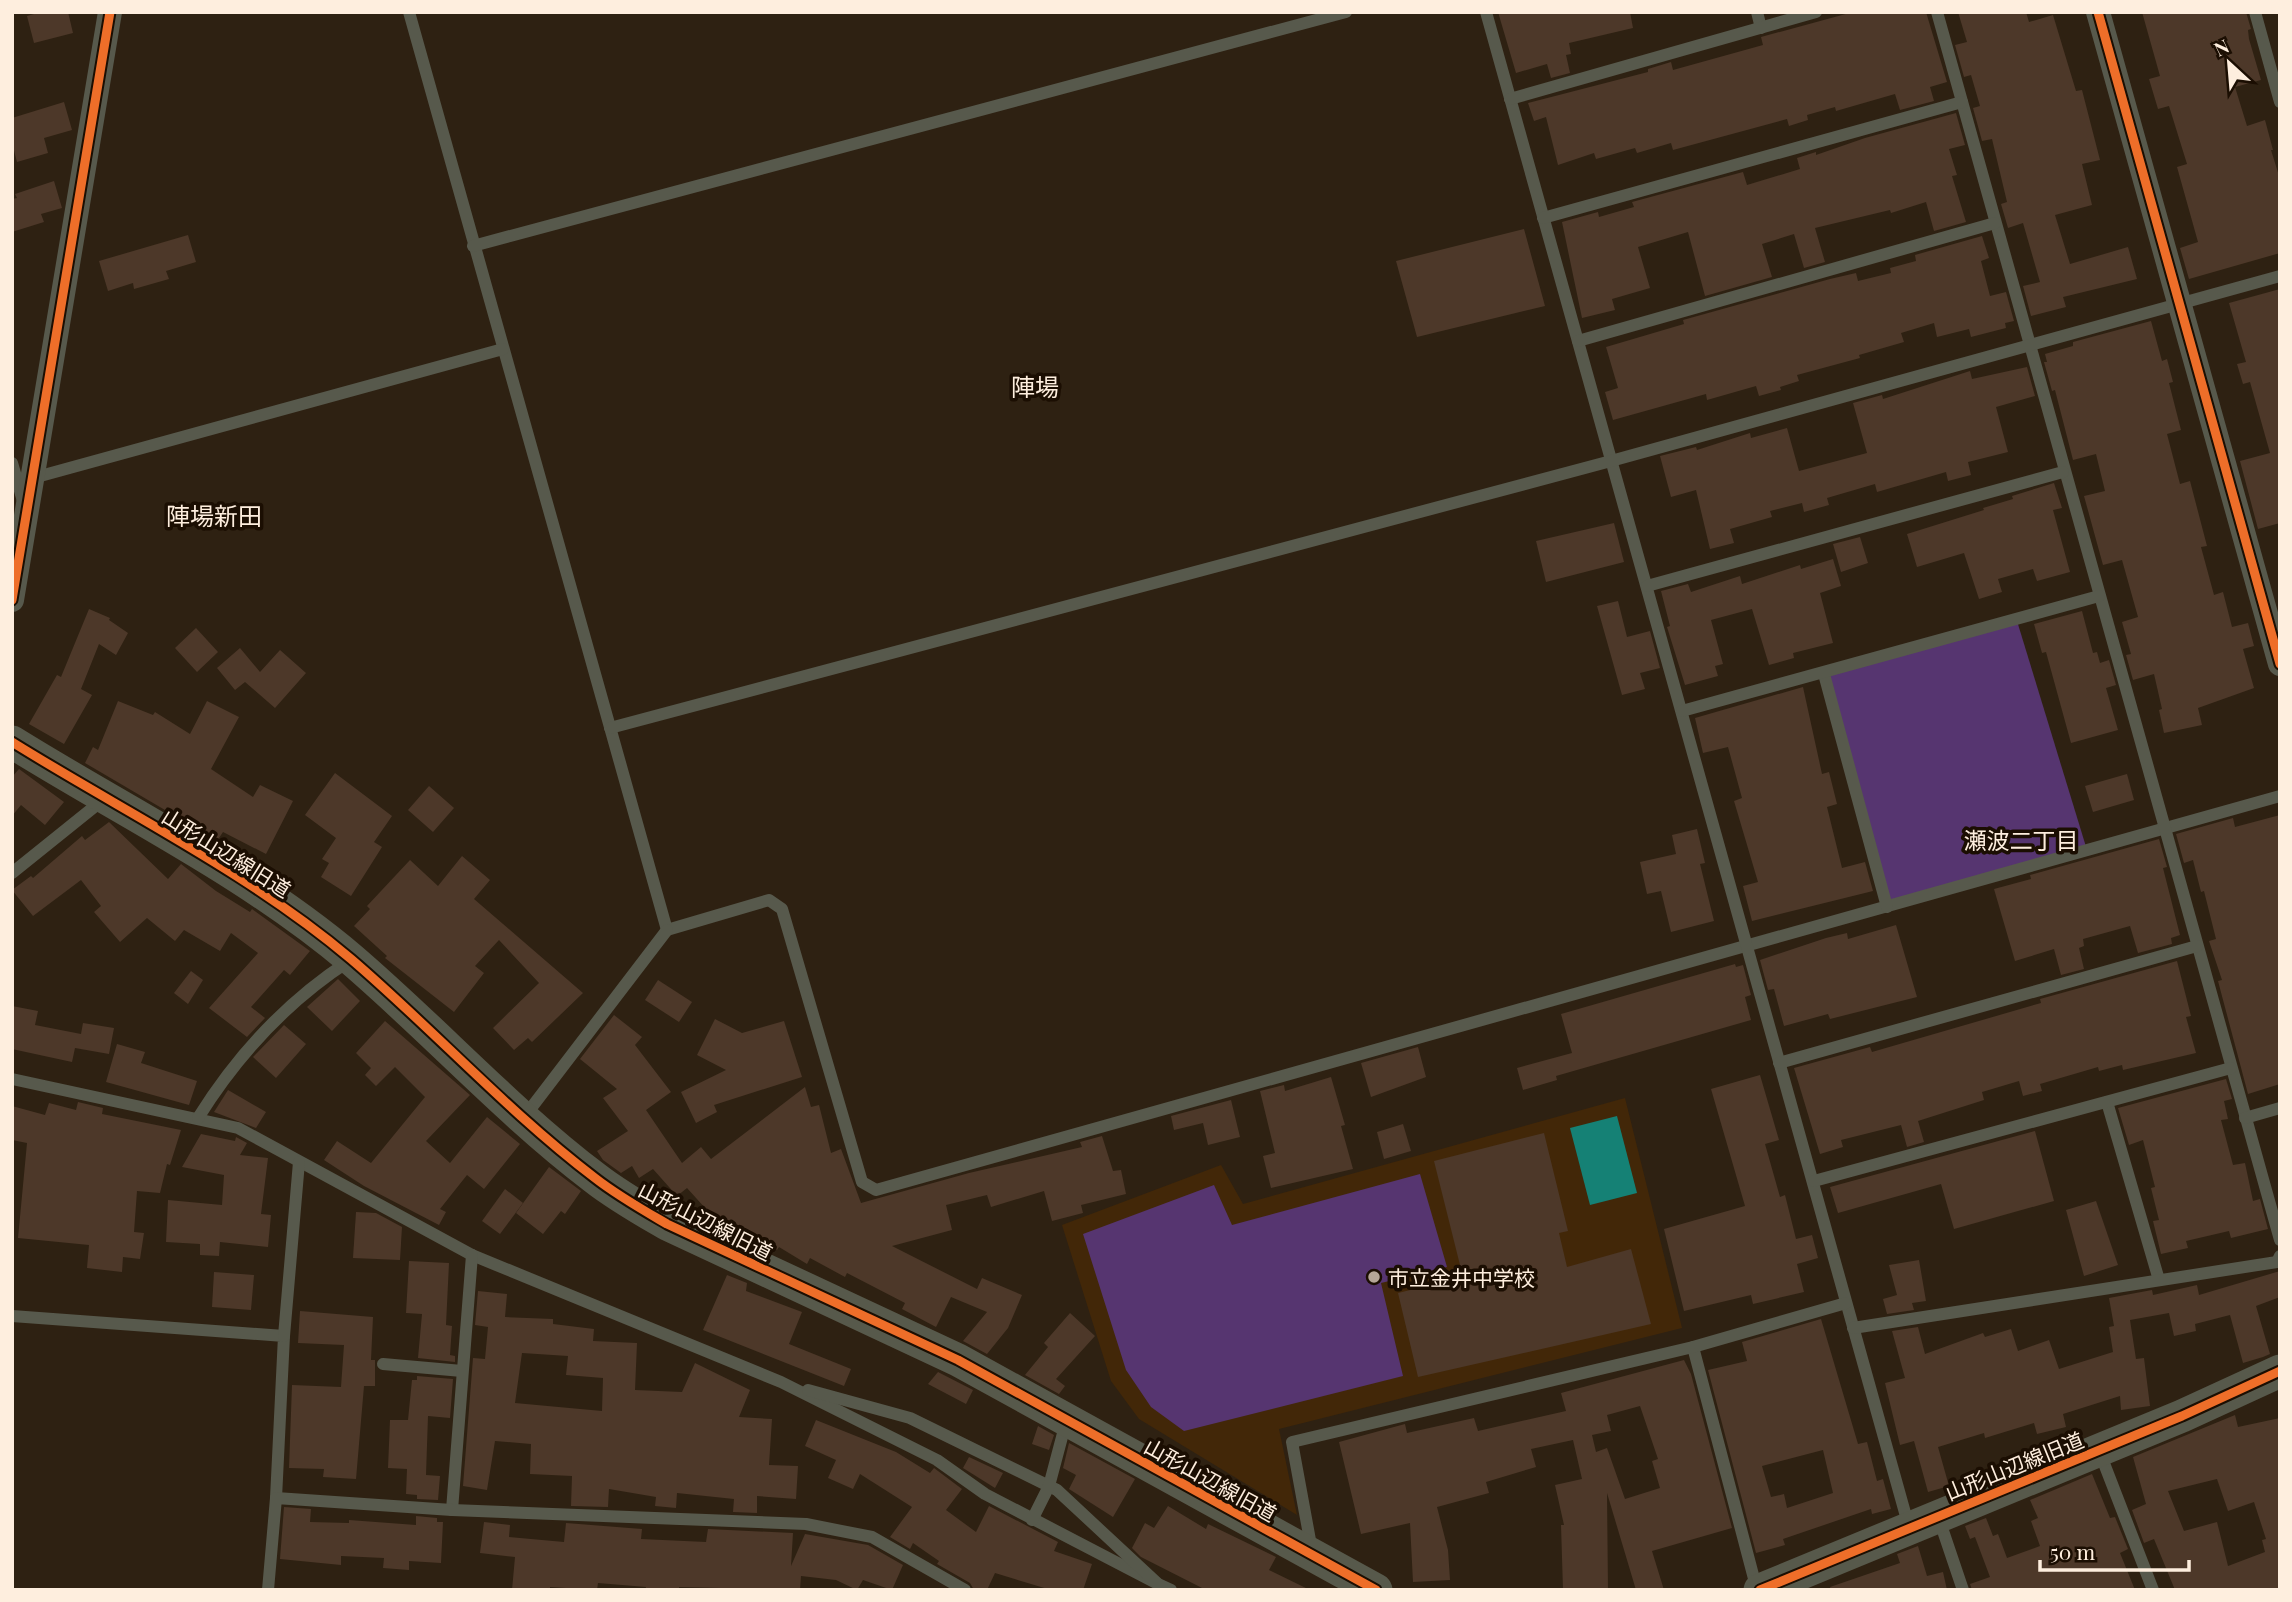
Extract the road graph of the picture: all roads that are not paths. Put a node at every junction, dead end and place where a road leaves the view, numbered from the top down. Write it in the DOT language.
graph roads {
  1 [pos="110,12"];
  2 [pos="409,12"];
  3 [pos="1346,12"];
  4 [pos="1486,12"];
  5 [pos="1757,12"];
  6 [pos="1816,12"];
  7 [pos="1937,12"];
  8 [pos="2098,12"];
  9 [pos="2255,12"];
  10 [pos="1761,28"];
  11 [pos="1510,99"];
  12 [pos="1962,102"];
  13 [pos="2280,102"];
  14 [pos="1543,218"];
  15 [pos="1995,223"];
  16 [pos="473,246"];
  17 [pos="2280,276"];
  18 [pos="2179,304"];
  19 [pos="1578,341"];
  20 [pos="2029,345"];
  21 [pos="503,349"];
  22 [pos="1611,461"];
  23 [pos="12,463"];
  24 [pos="2063,472"];
  25 [pos="33,478"];
  26 [pos="28,519"];
  27 [pos="1647,586"];
  28 [pos="2099,596"];
  29 [pos="12,600"];
  30 [pos="2280,664"];
  31 [pos="1824,674"];
  32 [pos="1682,711"];
  33 [pos="610,728"];
  34 [pos="12,742"];
  35 [pos="2280,796"];
  36 [pos="104,799"];
  37 [pos="2164,829"];
  38 [pos="12,873"];
  39 [pos="1887,906"];
  40 [pos="667,930"];
  41 [pos="2197,946"];
  42 [pos="1747,948"];
  43 [pos="351,960"];
  44 [pos="1779,1063"];
  45 [pos="2231,1068"];
  46 [pos="12,1079"];
  47 [pos="2107,1102"];
  48 [pos="2280,1108"];
  49 [pos="198,1118"];
  50 [pos="524,1118"];
  51 [pos="2245,1118"];
  52 [pos="299,1161"];
  53 [pos="1814,1181"];
  54 [pos="2280,1241"];
  55 [pos="472,1255"];
  56 [pos="2280,1256"];
  57 [pos="2159,1280"];
  58 [pos="1846,1303"];
  59 [pos="12,1316"];
  60 [pos="1853,1328"];
  61 [pos="284,1336"];
  62 [pos="1693,1347"];
  63 [pos="383,1364"];
  64 [pos="462,1371"];
  65 [pos="2280,1371"];
  66 [pos="781,1382"];
  67 [pos="1067,1418"];
  68 [pos="2098,1449"];
  69 [pos="1049,1486"];
  70 [pos="276,1498"];
  71 [pos="452,1510"];
  72 [pos="1031,1520"];
  73 [pos="1923,1521"];
  74 [pos="1313,1557"];
  75 [pos="1158,1584"];
  76 [pos="268,1590"];
  77 [pos="965,1590"];
  78 [pos="1171,1590"];
  79 [pos="1376,1590"];
  80 [pos="1759,1590"];
  81 [pos="1963,1590"];
  82 [pos="2153,1590"];
  1 -- 25 [label="street"];
  2 -- 16 [label="lane"];
  3 -- 16 [label="lane"];
  4 -- 11 [label="lane"];
  5 -- 10 [label="lane"];
  6 -- 10 [label="lane"];
  7 -- 12 [label="lane"];
  8 -- 18 [label="street"];
  9 -- 13 [label="lane"];
  10 -- 11 [label="lane"];
  11 -- 14 [label="lane"];
  12 -- 14 [label="lane"];
  12 -- 15 [label="lane"];
  14 -- 19 [label="lane"];
  15 -- 19 [label="lane"];
  15 -- 20 [label="lane"];
  16 -- 21 [label="lane"];
  17 -- 18 [label="lane"];
  18 -- 20 [label="lane"];
  18 -- 30 [label="street"];
  19 -- 22 [label="lane"];
  20 -- 22 [label="lane"];
  20 -- 24 [label="lane"];
  21 -- 25 [label="lane"];
  21 -- 33 [label="lane"];
  22 -- 27 [label="lane"];
  22 -- 33 [label="lane"];
  23 -- 26 [label="lane"];
  24 -- 27 [label="lane"];
  24 -- 28 [label="lane"];
  25 -- 26 [label="street"];
  26 -- 29 [label="street"];
  27 -- 32 [label="lane"];
  28 -- 31 [label="lane"];
  28 -- 37 [label="lane"];
  31 -- 32 [label="lane"];
  31 -- 39 [label="lane"];
  32 -- 42 [label="lane"];
  33 -- 40 [label="lane"];
  34 -- 36 [label="street, 山形山辺線旧道"];
  35 -- 37 [label="lane"];
  36 -- 38 [label="lane"];
  36 -- 43 [label="street, 山形山辺線旧道"];
  37 -- 39 [label="lane"];
  37 -- 41 [label="lane"];
  39 -- 42 [label="lane"];
  40 -- 42 [label="lane"];
  40 -- 50 [label="lane"];
  41 -- 44 [label="lane"];
  41 -- 45 [label="lane"];
  42 -- 44 [label="lane"];
  43 -- 49 [label="lane"];
  43 -- 50 [label="street, 山形山辺線旧道"];
  44 -- 53 [label="lane"];
  45 -- 47 [label="lane"];
  45 -- 51 [label="lane"];
  46 -- 49 [label="lane"];
  47 -- 53 [label="lane"];
  47 -- 57 [label="lane"];
  48 -- 51 [label="lane"];
  49 -- 52 [label="lane"];
  50 -- 67 [label="street, 山形山辺線旧道"];
  51 -- 54 [label="lane"];
  52 -- 55 [label="lane"];
  52 -- 61 [label="lane"];
  53 -- 58 [label="lane"];
  55 -- 64 [label="lane"];
  55 -- 66 [label="lane"];
  56 -- 57 [label="lane"];
  57 -- 60 [label="lane"];
  58 -- 60 [label="lane"];
  58 -- 62 [label="lane"];
  59 -- 61 [label="lane"];
  60 -- 73 [label="lane"];
  61 -- 70 [label="lane"];
  62 -- 74 [label="lane"];
  62 -- 80 [label="lane"];
  63 -- 64 [label="lane"];
  64 -- 71 [label="lane"];
  65 -- 68 [label="street, 山形山辺線旧道"];
  66 -- 69 [label="lane"];
  66 -- 72 [label="lane"];
  67 -- 69 [label="lane"];
  67 -- 74 [label="street, 山形山辺線旧道"];
  68 -- 73 [label="street, 山形山辺線旧道"];
  68 -- 82 [label="lane"];
  69 -- 72 [label="lane"];
  69 -- 75 [label="lane"];
  70 -- 71 [label="lane"];
  70 -- 76 [label="lane"];
  71 -- 77 [label="lane"];
  72 -- 75 [label="lane"];
  73 -- 80 [label="street, 山形山辺線旧道"];
  73 -- 81 [label="lane"];
  74 -- 79 [label="street, 山形山辺線旧道"];
  75 -- 78 [label="lane"];
}
